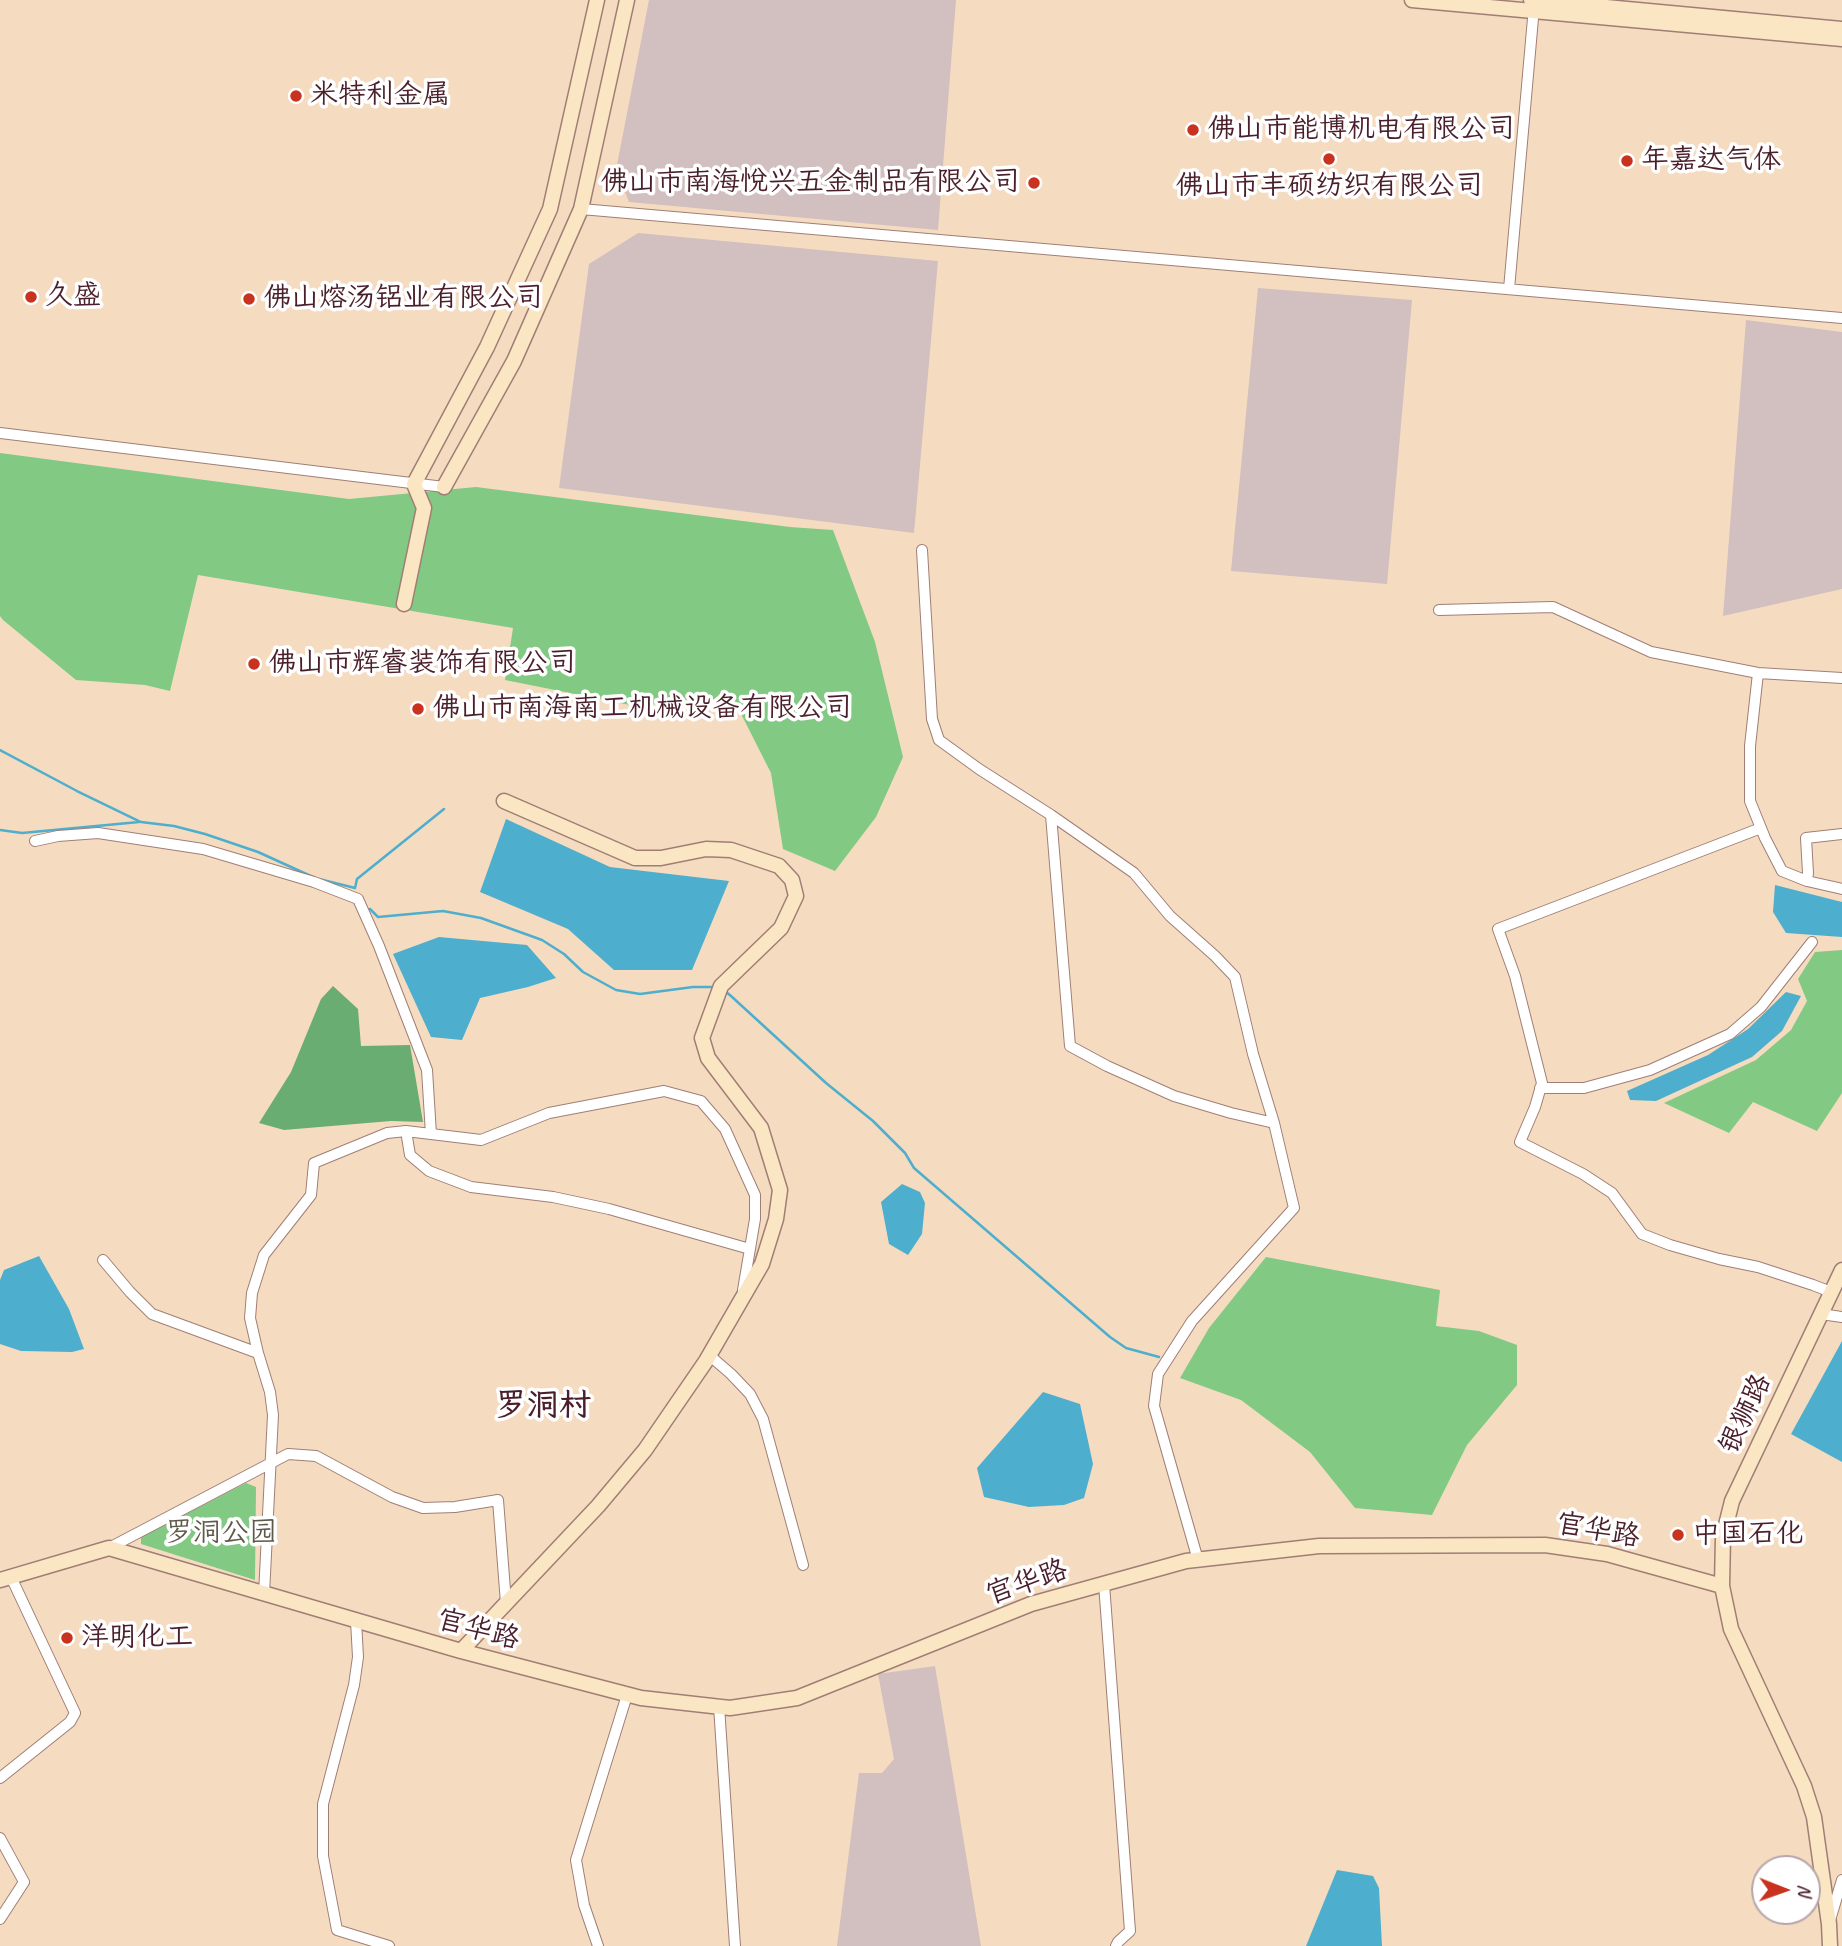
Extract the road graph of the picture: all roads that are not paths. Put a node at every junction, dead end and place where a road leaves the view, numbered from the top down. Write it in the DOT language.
graph roads {
  1 [pos="597,0"];
  2 [pos="627,0"];
  3 [pos="1412,0"];
  4 [pos="1534,3"];
  5 [pos="1842,29"];
  6 [pos="1842,39"];
  7 [pos="581,209"];
  8 [pos="1509,289"];
  9 [pos="1842,318"];
  10 [pos="0,433"];
  11 [pos="414,484"];
  12 [pos="444,487"];
  13 [pos="922,550"];
  14 [pos="404,604"];
  15 [pos="1438,610"];
  16 [pos="1758,674"];
  17 [pos="1842,678"];
  18 [pos="504,801"];
  19 [pos="1051,815"];
  20 [pos="1761,828"];
  21 [pos="1842,834"];
  22 [pos="35,841"];
  23 [pos="1807,881"];
  24 [pos="1842,889"];
  25 [pos="1812,942"];
  26 [pos="1540,1088"];
  27 [pos="1273,1122"];
  28 [pos="406,1131"];
  29 [pos="431,1135"];
  30 [pos="750,1249"];
  31 [pos="103,1261"];
  32 [pos="1842,1270"];
  33 [pos="1831,1293"];
  34 [pos="742,1298"];
  35 [pos="1821,1314"];
  36 [pos="1842,1317"];
  37 [pos="258,1353"];
  38 [pos="709,1355"];
  39 [pos="271,1463"];
  40 [pos="108,1548"];
  41 [pos="1198,1559"];
  42 [pos="803,1565"];
  43 [pos="5,1579"];
  44 [pos="1104,1584"];
  45 [pos="1722,1586"];
  46 [pos="264,1594"];
  47 [pos="506,1604"];
  48 [pos="356,1621"];
  49 [pos="461,1651"];
  50 [pos="627,1695"];
  51 [pos="719,1706"];
  52 [pos="0,1778"];
  53 [pos="0,1838"];
  54 [pos="1842,1880"];
  55 [pos="0,1919"];
  56 [pos="1829,1924"];
  57 [pos="389,1946"];
  58 [pos="598,1946"];
  59 [pos="735,1946"];
  60 [pos="1116,1946"];
  61 [pos="1830,1946"];
  1 -- 11 [label="street"];
  2 -- 7 [label="street"];
  3 -- 4 [label="street"];
  4 -- 5 [label="street"];
  4 -- 6 [label="street"];
  4 -- 8 [label="street"];
  7 -- 8 [label="street"];
  7 -- 12 [label="street"];
  8 -- 9 [label="street"];
  10 -- 11 [label="street"];
  11 -- 12 [label="street"];
  11 -- 14 [label="street"];
  13 -- 19 [label="street"];
  15 -- 16 [label="street"];
  16 -- 17 [label="street"];
  16 -- 20 [label="street"];
  18 -- 34 [label="street"];
  19 -- 27 [label="street"];
  19 -- 27 [label="street"];
  20 -- 23 [label="street"];
  20 -- 26 [label="street"];
  21 -- 23 [label="street"];
  22 -- 29 [label="street"];
  23 -- 24 [label="street"];
  25 -- 26 [label="street"];
  26 -- 33 [label="street"];
  27 -- 41 [label="street"];
  28 -- 29 [label="street"];
  28 -- 30 [label="street"];
  28 -- 37 [label="street"];
  29 -- 30 [label="street"];
  30 -- 34 [label="street"];
  31 -- 37 [label="street"];
  32 -- 33 [label="street, 银狮路"];
  33 -- 35 [label="street, 银狮路"];
  34 -- 38 [label="street"];
  35 -- 36 [label="street"];
  35 -- 45 [label="street, 银狮路"];
  37 -- 39 [label="street"];
  38 -- 42 [label="street"];
  38 -- 47 [label="street"];
  39 -- 40 [label="street"];
  39 -- 46 [label="street"];
  39 -- 47 [label="street"];
  40 -- 43 [label="street"];
  40 -- 46 [label="street, 官华路"];
  41 -- 44 [label="street, 官华路"];
  41 -- 45 [label="street, 官华路"];
  43 -- 52 [label="street"];
  44 -- 51 [label="street, 官华路"];
  44 -- 60 [label="street"];
  45 -- 56 [label="street"];
  46 -- 48 [label="street, 官华路"];
  47 -- 49 [label="street"];
  48 -- 49 [label="street, 官华路"];
  48 -- 57 [label="street"];
  49 -- 50 [label="street, 官华路"];
  50 -- 51 [label="street, 官华路"];
  50 -- 58 [label="street"];
  51 -- 59 [label="street"];
  53 -- 55 [label="street"];
  54 -- 56 [label="street"];
  56 -- 61 [label="street"];
}
